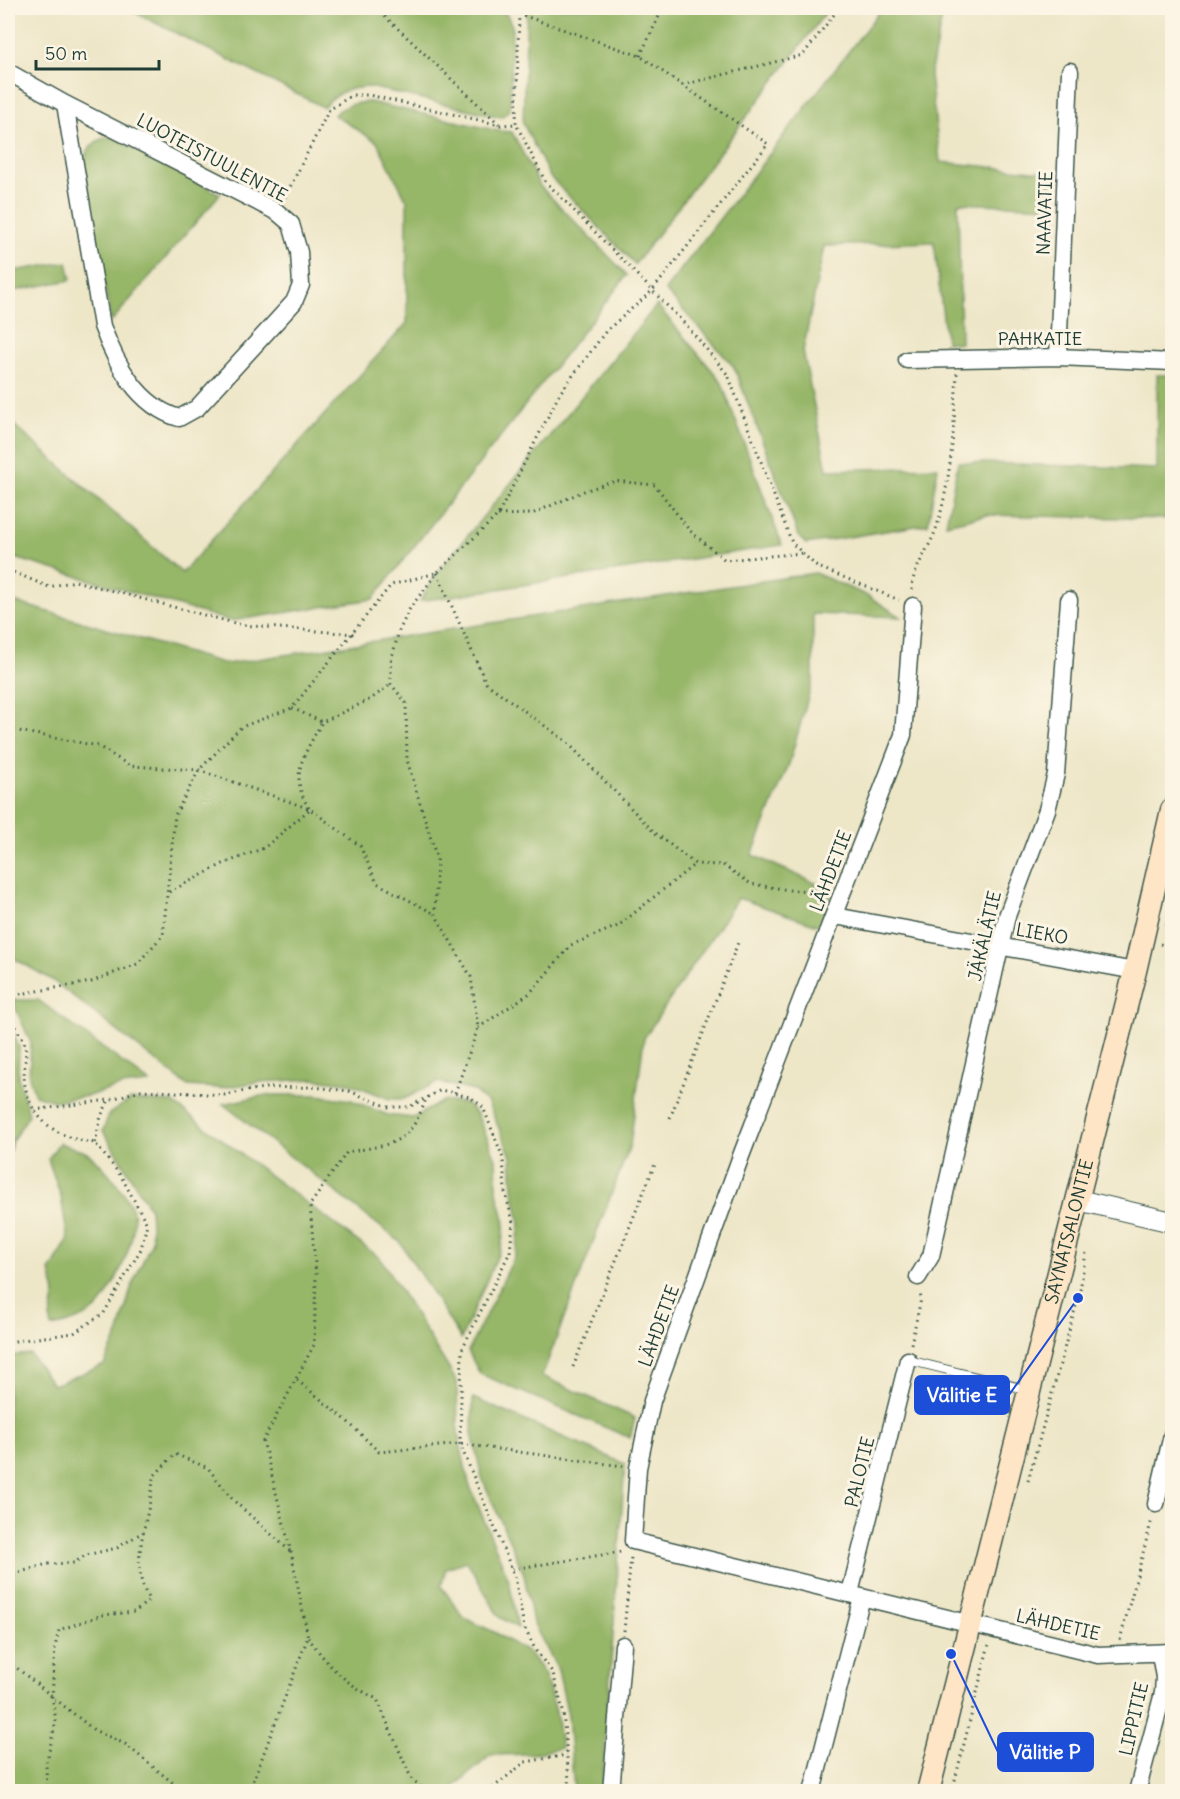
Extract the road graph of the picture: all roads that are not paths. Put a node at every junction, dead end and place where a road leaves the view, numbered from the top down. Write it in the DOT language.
graph roads {
  1 [pos="1070,71"];
  2 [pos="8,72"];
  3 [pos="65,104"];
  4 [pos="1058,357"];
  5 [pos="907,360"];
  6 [pos="1173,362"];
  7 [pos="1069,600"];
  8 [pos="913,606"];
  9 [pos="1173,810"];
  10 [pos="834,916"];
  11 [pos="1002,946"];
  12 [pos="1135,971"];
  13 [pos="1078,1200"];
  14 [pos="1173,1222"];
  15 [pos="918,1277"];
  16 [pos="908,1360"];
  17 [pos="1029,1390"];
  18 [pos="1173,1435"];
  19 [pos="1156,1504"];
  20 [pos="856,1595"];
  21 [pos="970,1624"];
  22 [pos="623,1645"];
  23 [pos="1166,1653"];
  24 [pos="611,1791"];
  25 [pos="812,1791"];
  26 [pos="928,1791"];
  27 [pos="1137,1791"];
  1 -- 4 [label="street, NAAVATIE"];
  2 -- 3 [label="street, LUOTEISTUULENTIE"];
  3 -- 3 [label="street, LUOTEISTUULENTIE"];
  4 -- 5 [label="street, PAHKATIE"];
  4 -- 6 [label="street, PAHKATIE"];
  7 -- 11 [label="street, JÄKÄLÄTIE"];
  8 -- 10 [label="street, LÄHDETIE"];
  9 -- 12 [label="main road, SÄYNÄTSALONTIE"];
  10 -- 11 [label="street, LIEKO"];
  10 -- 20 [label="street, LÄHDETIE"];
  11 -- 12 [label="street, LIEKO"];
  11 -- 15 [label="street, JÄKÄLÄTIE"];
  12 -- 13 [label="main road, SÄYNÄTSALONTIE"];
  13 -- 14 [label="street"];
  13 -- 17 [label="main road, SÄYNÄTSALONTIE"];
  16 -- 17 [label="lane"];
  16 -- 20 [label="street, PALOTIE"];
  17 -- 21 [label="main road, SÄYNÄTSALONTIE"];
  18 -- 19 [label="street"];
  20 -- 21 [label="street, LÄHDETIE"];
  20 -- 25 [label="street, PALOTIE"];
  21 -- 23 [label="street, LÄHDETIE"];
  21 -- 26 [label="main road, SÄYNÄTSALONTIE"];
  22 -- 24 [label="street"];
  23 -- 27 [label="street, LIPPITIE"];
}
